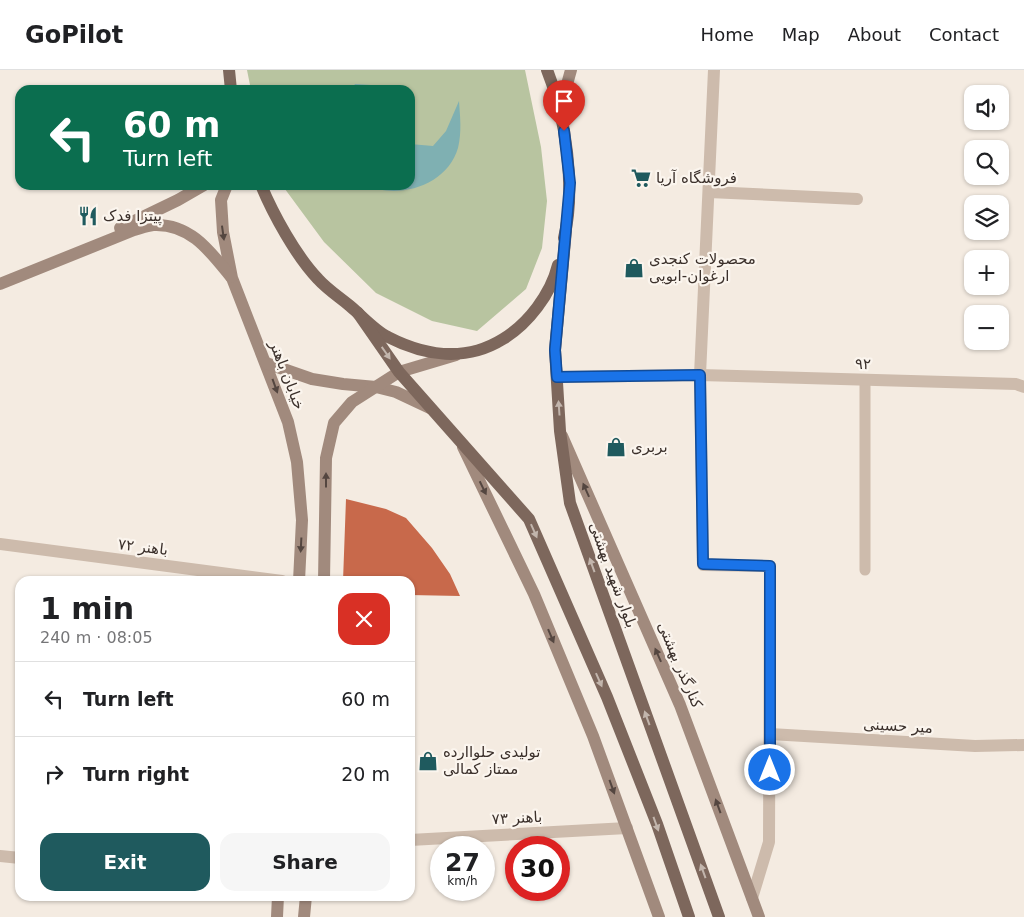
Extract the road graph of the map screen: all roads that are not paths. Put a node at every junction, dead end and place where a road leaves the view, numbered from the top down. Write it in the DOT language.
graph roads {
  1 [pos="229,70"];
  2 [pos="547,70"];
  3 [pos="571,70"];
  4 [pos="714,70"];
  5 [pos="230,85"];
  6 [pos="564,131"];
  7 [pos="195,190"];
  8 [pos="225,190"];
  9 [pos="264,190"];
  10 [pos="709,192"];
  11 [pos="857,199"];
  12 [pos="566,230"];
  13 [pos="67,256"];
  14 [pos="232,278"];
  15 [pos="0,284"];
  16 [pos="358,313"];
  17 [pos="456,355"];
  18 [pos="266,362"];
  19 [pos="399,372"];
  20 [pos="700,375"];
  21 [pos="557,377"];
  22 [pos="866,380"];
  23 [pos="376,387"];
  24 [pos="1024,387"];
  25 [pos="430,408"];
  26 [pos="560,431"];
  27 [pos="462,445"];
  28 [pos="0,544"];
  29 [pos="865,570"];
  30 [pos="244,576"];
  31 [pos="299,576"];
  32 [pos="324,576"];
  33 [pos="770,734"];
  34 [pos="1024,745"];
  35 [pos="627,828"];
  36 [pos="415,840"];
  37 [pos="0,856"];
  38 [pos="15,858"];
  39 [pos="752,898"];
  40 [pos="278,901"];
  41 [pos="306,901"];
  42 [pos="277,917"];
  43 [pos="304,917"];
  44 [pos="659,917"];
  45 [pos="689,917"];
  46 [pos="719,917"];
  47 [pos="759,917"];
  1 -- 5 [label="main road"];
  2 -- 6 [label="main road"];
  3 -- 6 [label="main road"];
  4 -- 10 [label="street"];
  6 -- 12 [label="main road"];
  7 -- 13 [label="main road"];
  8 -- 14 [label="main road, خیابان باهنر, one-way"];
  9 -- 16 [label="main road"];
  10 -- 11 [label="street"];
  10 -- 20 [label="street"];
  12 -- 17 [label="main road"];
  12 -- 21 [label="main road, بلوار شهید بهشتی"];
  13 -- 14 [label="main road"];
  13 -- 15 [label="main road"];
  14 -- 18 [label="main road, خیابان باهنر"];
  16 -- 17 [label="main road"];
  16 -- 19 [label="main road, one-way"];
  17 -- 19 [label="main road"];
  18 -- 23 [label="main road"];
  18 -- 31 [label="main road, خیابان باهنر, one-way"];
  19 -- 23 [label="main road"];
  19 -- 25 [label="main road"];
  20 -- 21 [label="street, ۹۲"];
  20 -- 22 [label="street, ۹۲"];
  20 -- 33 [label="street"];
  26 -- 21 [label="main road, بلوار شهید بهشتی, one-way"];
  22 -- 24 [label="street, ۹۲"];
  22 -- 29 [label="lane"];
  23 -- 25 [label="main road"];
  32 -- 23 [label="main road, one-way"];
  25 -- 27 [label="main road"];
  39 -- 26 [label="main road, کنارگذر بهشتی, one-way"];
  46 -- 26 [label="main road, بلوار شهید بهشتی, one-way"];
  27 -- 35 [label="main road, one-way"];
  27 -- 45 [label="main road, one-way"];
  28 -- 30 [label="street, باهنر ۷۲"];
  33 -- 34 [label="street, میر حسینی"];
  33 -- 39 [label="street"];
  35 -- 36 [label="street, باهنر ۷۳"];
  35 -- 44 [label="main road"];
  37 -- 38 [label="street"];
  39 -- 47 [label="main road, کنارگذر بهشتی"];
  40 -- 42 [label="main road"];
  41 -- 43 [label="main road"];
}
